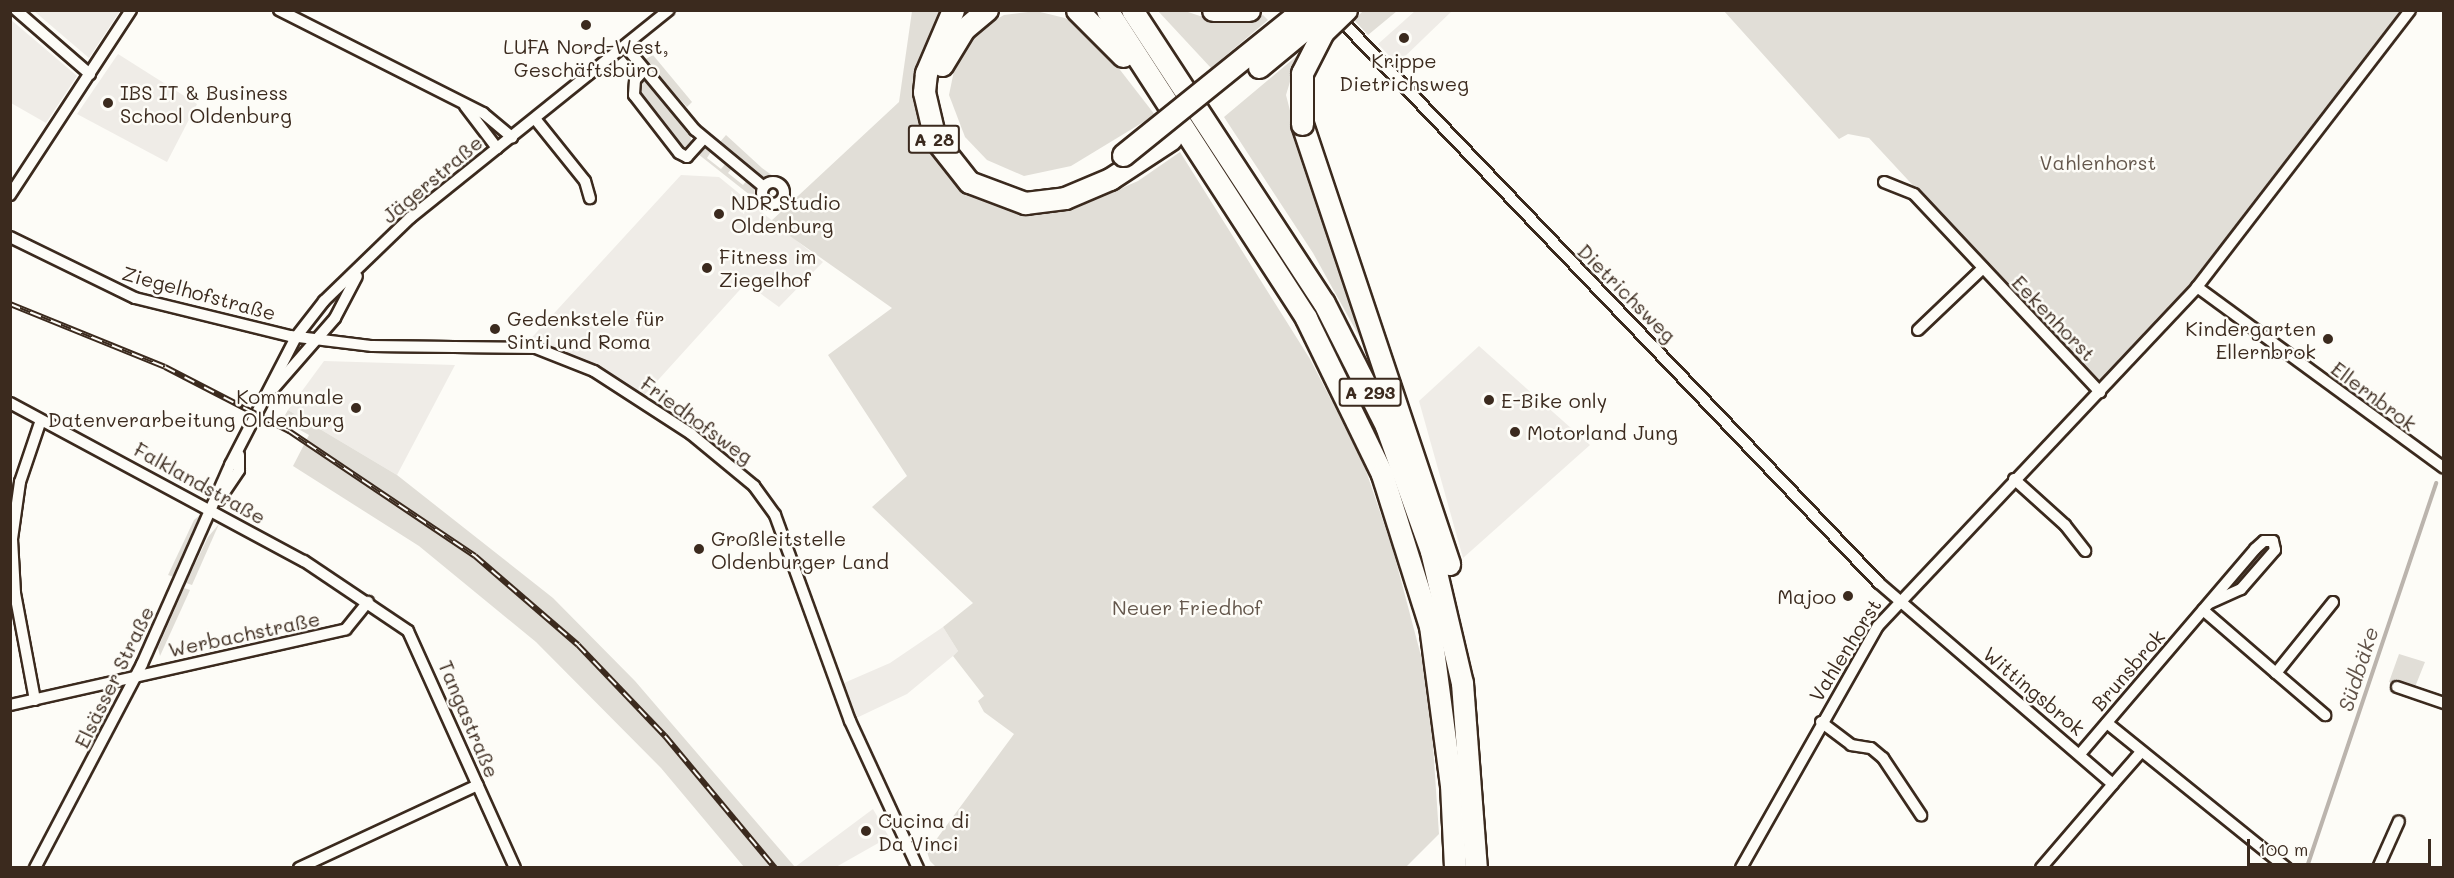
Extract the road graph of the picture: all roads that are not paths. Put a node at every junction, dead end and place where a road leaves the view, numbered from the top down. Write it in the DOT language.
graph roads {
  1 [pos="16,10"];
  2 [pos="131,10"];
  3 [pos="279,10"];
  4 [pos="669,10"];
  5 [pos="953,10"];
  6 [pos="987,10"];
  7 [pos="1077,10"];
  8 [pos="1107,10"];
  9 [pos="1132,10"];
  10 [pos="1213,10"];
  11 [pos="1249,10"];
  12 [pos="1304,10"];
  13 [pos="1330,10"];
  14 [pos="1346,10"];
  15 [pos="2410,10"];
  16 [pos="626,46"];
  17 [pos="644,70"];
  18 [pos="90,74"];
  19 [pos="1170,105"];
  20 [pos="465,106"];
  21 [pos="536,120"];
  22 [pos="512,137"];
  23 [pos="704,138"];
  24 [pos="497,148"];
  25 [pos="1127,161"];
  26 [pos="1884,182"];
  27 [pos="764,187"];
  28 [pos="10,195"];
  29 [pos="590,198"];
  30 [pos="10,237"];
  31 [pos="1983,268"];
  32 [pos="358,274"];
  33 [pos="2197,287"];
  34 [pos="1918,330"];
  35 [pos="296,337"];
  36 [pos="317,340"];
  37 [pos="274,388"];
  38 [pos="2100,392"];
  39 [pos="10,404"];
  40 [pos="41,420"];
  41 [pos="2444,468"];
  42 [pos="2014,479"];
  43 [pos="214,511"];
  44 [pos="2085,551"];
  45 [pos="1899,600"];
  46 [pos="368,602"];
  47 [pos="2333,602"];
  48 [pos="2207,607"];
  49 [pos="2276,673"];
  50 [pos="134,677"];
  51 [pos="1462,683"];
  52 [pos="2397,687"];
  53 [pos="35,699"];
  54 [pos="2444,703"];
  55 [pos="10,705"];
  56 [pos="2325,715"];
  57 [pos="1821,722"];
  58 [pos="2106,723"];
  59 [pos="2141,752"];
  60 [pos="2080,754"];
  61 [pos="2112,784"];
  62 [pos="478,785"];
  63 [pos="1921,815"];
  64 [pos="2399,821"];
  65 [pos="35,867"];
  66 [pos="299,867"];
  67 [pos="515,867"];
  68 [pos="918,867"];
  69 [pos="1455,867"];
  70 [pos="1476,867"];
  71 [pos="1741,867"];
  72 [pos="2041,867"];
  73 [pos="2287,867"];
  74 [pos="2378,867"];
  1 -- 18 [label="street"];
  2 -- 18 [label="street"];
  3 -- 20 [label="street"];
  4 -- 16 [label="street, Jägerstraße"];
  5 -- 25 [label="highway, A 28"];
  6 -- 25 [label="highway"];
  7 -- 19 [label="highway, A 293"];
  8 -- 19 [label="highway, A 293"];
  9 -- 51 [label="highway, A 293"];
  10 -- 11 [label="highway"];
  12 -- 25 [label="highway, bridge"];
  13 -- 25 [label="highway, A 28, bridge"];
  13 -- 45 [label="street, Dietrichsweg"];
  14 -- 51 [label="highway, bridge"];
  15 -- 33 [label="street, Vahlenhorst"];
  16 -- 17 [label="street"];
  16 -- 21 [label="street, Jägerstraße"];
  17 -- 23 [label="street"];
  17 -- 23 [label="street"];
  18 -- 28 [label="street"];
  19 -- 69 [label="highway, A 293"];
  20 -- 22 [label="street"];
  20 -- 24 [label="street"];
  21 -- 22 [label="street, Jägerstraße"];
  21 -- 29 [label="street"];
  22 -- 24 [label="street, Jägerstraße"];
  23 -- 27 [label="street"];
  24 -- 32 [label="street, Jägerstraße"];
  26 -- 31 [label="street, Eekenhorst"];
  30 -- 35 [label="street, Ziegelhofstraße"];
  31 -- 34 [label="street"];
  31 -- 38 [label="street, Eekenhorst"];
  32 -- 35 [label="street, Jägerstraße"];
  32 -- 36 [label="street, Jägerstraße"];
  33 -- 38 [label="street, Vahlenhorst"];
  33 -- 41 [label="street, Ellernbrok"];
  35 -- 36 [label="street, Ziegelhofstraße"];
  35 -- 37 [label="street, Elsässer Straße"];
  36 -- 37 [label="street, Elsässer Straße"];
  36 -- 68 [label="street, Friedhofsweg"];
  37 -- 43 [label="street, Elsässer Straße"];
  38 -- 42 [label="street, Vahlenhorst"];
  39 -- 40 [label="street, Falklandstraße"];
  40 -- 43 [label="street, Falklandstraße"];
  40 -- 53 [label="street"];
  42 -- 44 [label="street"];
  42 -- 45 [label="street, Vahlenhorst"];
  43 -- 46 [label="street, Falklandstraße"];
  43 -- 50 [label="street, Elsässer Straße"];
  45 -- 57 [label="street, Vahlenhorst"];
  45 -- 60 [label="street, Wittingsbrok"];
  46 -- 50 [label="street, Werbachstraße"];
  46 -- 62 [label="street, Tangastraße"];
  47 -- 49 [label="street"];
  48 -- 48 [label="street, Brunsbrok"];
  48 -- 49 [label="street"];
  48 -- 58 [label="street, Brunsbrok"];
  49 -- 56 [label="street"];
  50 -- 53 [label="street, Werbachstraße"];
  50 -- 65 [label="street, Elsässer Straße"];
  51 -- 70 [label="highway, A 293"];
  52 -- 54 [label="street"];
  53 -- 55 [label="street, Werbachstraße"];
  57 -- 63 [label="street"];
  57 -- 71 [label="street, Vahlenhorst"];
  58 -- 59 [label="street, Wittingsbrok"];
  58 -- 60 [label="street, Brunsbrok"];
  59 -- 61 [label="street"];
  59 -- 73 [label="street, Wittingsbrok"];
  60 -- 61 [label="street, Wittingsbrok"];
  61 -- 72 [label="street"];
  62 -- 66 [label="street"];
  62 -- 67 [label="street, Tangastraße"];
  64 -- 74 [label="street"];
}
